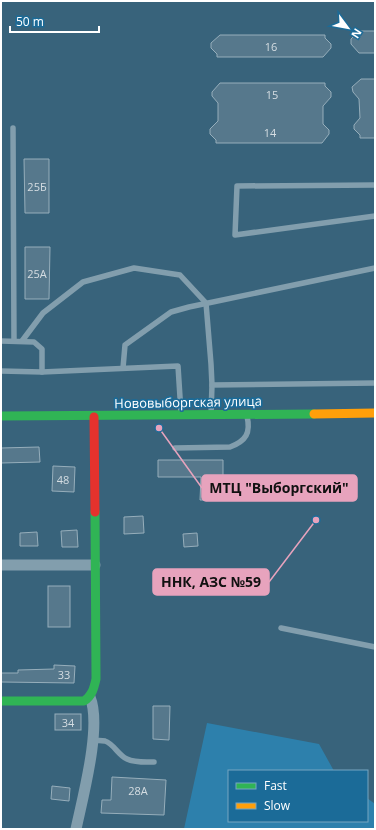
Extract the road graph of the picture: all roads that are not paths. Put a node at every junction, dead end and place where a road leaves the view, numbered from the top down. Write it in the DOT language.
graph roads {
  1 [pos="13,128"];
  2 [pos="375,185"];
  3 [pos="375,216"];
  4 [pos="375,268"];
  5 [pos="206,303"];
  6 [pos="1,341"];
  7 [pos="14,341"];
  8 [pos="22,342"];
  9 [pos="123,368"];
  10 [pos="1,371"];
  11 [pos="42,372"];
  12 [pos="375,383"];
  13 [pos="212,385"];
  14 [pos="211,414"];
  15 [pos="247,414"];
  16 [pos="375,414"];
  17 [pos="181,415"];
  18 [pos="1,416"];
  19 [pos="94,417"];
  20 [pos="175,448"];
  21 [pos="1,565"];
  22 [pos="95,565"];
  23 [pos="280,628"];
  24 [pos="375,647"];
  25 [pos="87,699"];
  26 [pos="1,701"];
  27 [pos="93,740"];
  28 [pos="154,762"];
  29 [pos="76,829"];
  1 -- 7 [label="lane"];
  2 -- 3 [label="lane"];
  4 -- 5 [label="lane"];
  5 -- 8 [label="lane"];
  5 -- 9 [label="lane"];
  5 -- 13 [label="lane"];
  6 -- 7 [label="lane"];
  7 -- 8 [label="lane"];
  8 -- 11 [label="lane"];
  9 -- 11 [label="lane"];
  9 -- 17 [label="lane"];
  10 -- 11 [label="lane"];
  12 -- 13 [label="lane"];
  13 -- 14 [label="lane"];
  14 -- 15 [label="street, Нововыборгская улица"];
  14 -- 17 [label="street, Нововыборгская улица"];
  15 -- 16 [label="street, Нововыборгская улица"];
  15 -- 20 [label="lane"];
  17 -- 19 [label="street, Нововыборгская улица"];
  18 -- 19 [label="street, Нововыборгская улица"];
  19 -- 22 [label="street"];
  21 -- 22 [label="street"];
  22 -- 25 [label="street"];
  23 -- 24 [label="lane"];
  25 -- 26 [label="street"];
  25 -- 27 [label="street"];
  27 -- 28 [label="lane"];
  27 -- 29 [label="street"];
}
